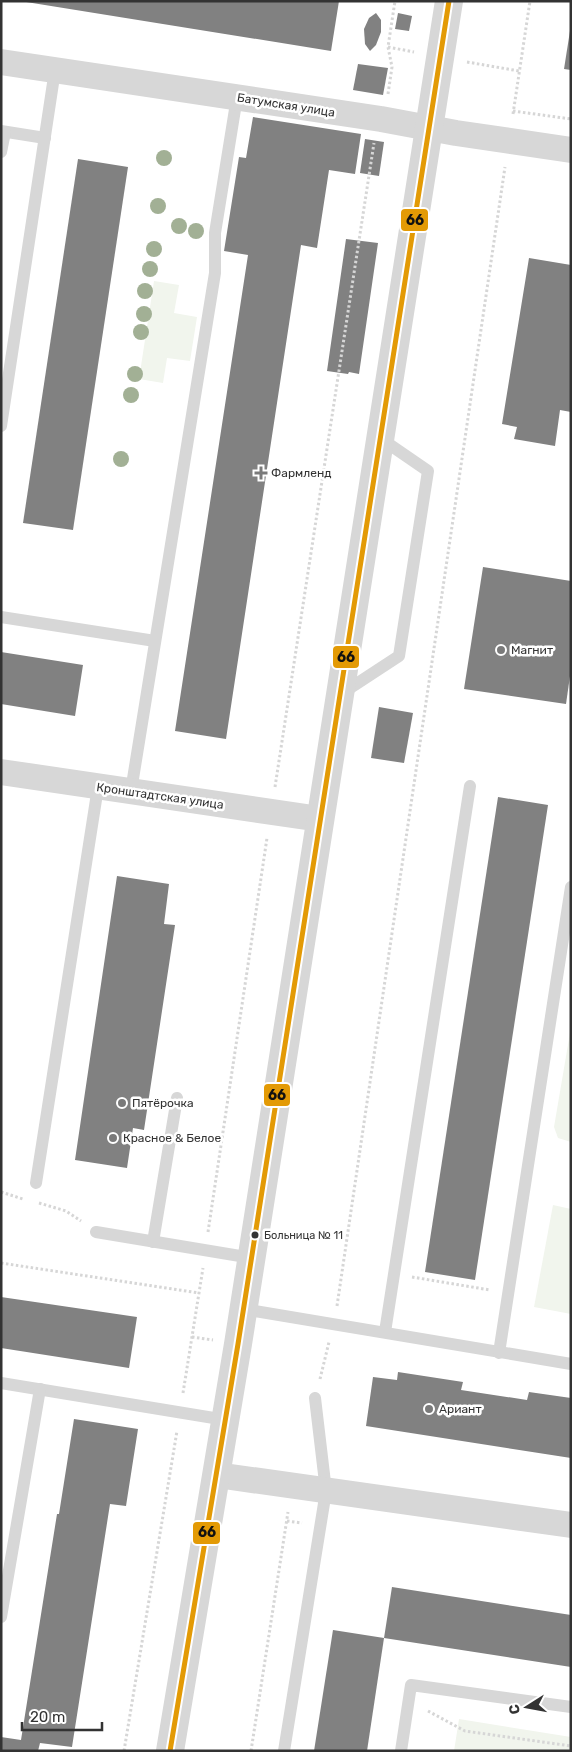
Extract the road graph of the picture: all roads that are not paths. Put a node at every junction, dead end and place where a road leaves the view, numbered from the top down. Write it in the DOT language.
graph roads {
  1 [pos="448,1"];
  2 [pos="1,62"];
  3 [pos="55,70"];
  4 [pos="237,97"];
  5 [pos="428,127"];
  6 [pos="3,132"];
  7 [pos="45,138"];
  8 [pos="571,150"];
  9 [pos="1,152"];
  10 [pos="1,426"];
  11 [pos="379,437"];
  12 [pos="1,617"];
  13 [pos="155,641"];
  14 [pos="339,696"];
  15 [pos="1,772"];
  16 [pos="470,786"];
  17 [pos="98,787"];
  18 [pos="130,791"];
  19 [pos="320,819"];
  20 [pos="571,886"];
  21 [pos="177,1098"];
  22 [pos="36,1183"];
  23 [pos="96,1232"];
  24 [pos="153,1242"];
  25 [pos="252,1258"];
  26 [pos="243,1309"];
  27 [pos="385,1332"];
  28 [pos="499,1353"];
  29 [pos="571,1364"];
  30 [pos="1,1383"];
  31 [pos="40,1389"];
  32 [pos="315,1398"];
  33 [pos="226,1420"];
  34 [pos="217,1475"];
  35 [pos="326,1491"];
  36 [pos="571,1525"];
  37 [pos="1,1617"];
  38 [pos="571,1706"];
  39 [pos="170,1751"];
  40 [pos="284,1751"];
  41 [pos="401,1751"];
  1 -- 5 [label="street"];
  2 -- 3 [label="street, Батумская улица"];
  3 -- 4 [label="street, Батумская улица"];
  3 -- 7 [label="lane"];
  4 -- 5 [label="street, Батумская улица"];
  4 -- 13 [label="lane"];
  5 -- 8 [label="street, Батумская улица"];
  5 -- 11 [label="street"];
  6 -- 7 [label="lane"];
  6 -- 9 [label="lane"];
  7 -- 10 [label="lane"];
  11 -- 14 [label="street"];
  11 -- 14 [label="lane"];
  12 -- 13 [label="lane"];
  13 -- 18 [label="lane"];
  14 -- 19 [label="street"];
  15 -- 17 [label="street, Кронштадтская улица"];
  16 -- 27 [label="lane"];
  17 -- 18 [label="street, Кронштадтская улица"];
  17 -- 22 [label="lane"];
  18 -- 19 [label="street, Кронштадтская улица"];
  19 -- 25 [label="street"];
  20 -- 28 [label="lane"];
  21 -- 24 [label="lane"];
  23 -- 24 [label="lane"];
  24 -- 25 [label="lane"];
  25 -- 26 [label="street"];
  26 -- 27 [label="lane"];
  26 -- 33 [label="street"];
  27 -- 28 [label="lane"];
  28 -- 29 [label="lane"];
  30 -- 31 [label="lane"];
  31 -- 33 [label="lane"];
  31 -- 37 [label="lane"];
  32 -- 35 [label="lane"];
  33 -- 34 [label="street"];
  34 -- 35 [label="street"];
  34 -- 39 [label="street"];
  35 -- 36 [label="street"];
  35 -- 40 [label="lane"];
  38 -- 41 [label="lane"];
}
